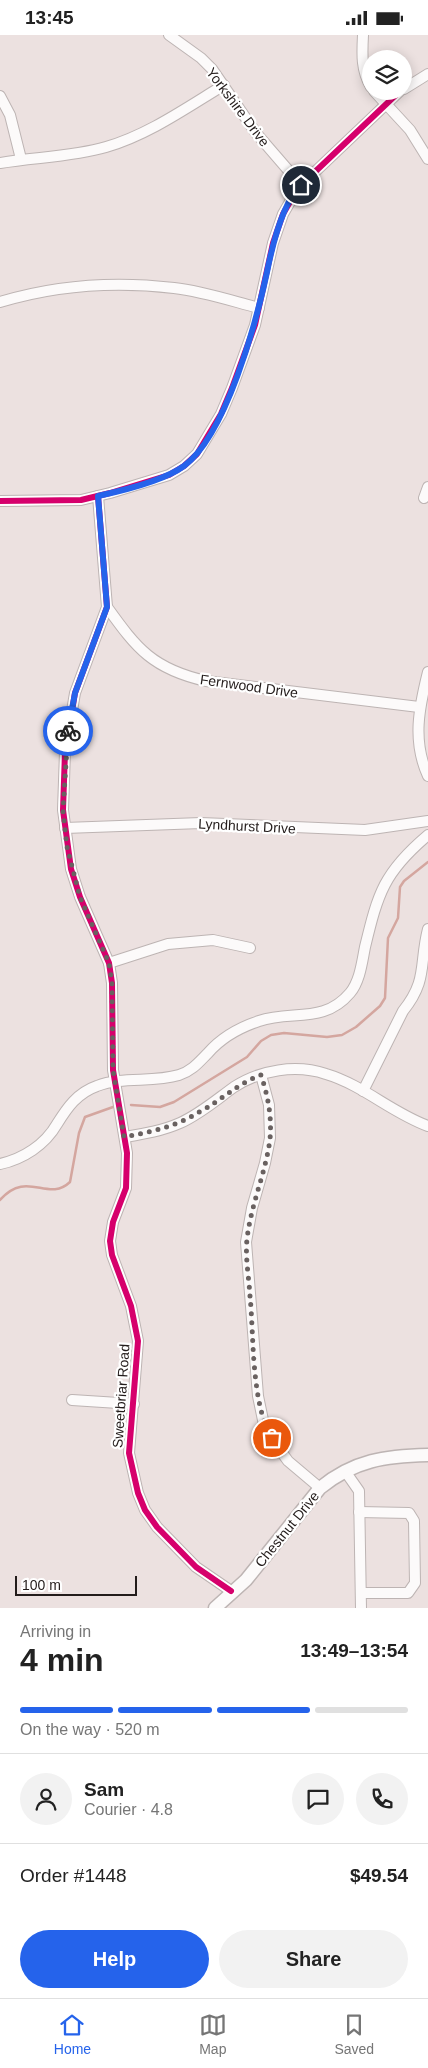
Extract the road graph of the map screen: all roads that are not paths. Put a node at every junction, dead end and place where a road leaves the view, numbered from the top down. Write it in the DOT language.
graph roads {
  1 [pos="169,35"];
  2 [pos="364,35"];
  3 [pos="363,50"];
  4 [pos="428,74"];
  5 [pos="412,84"];
  6 [pos="224,85"];
  7 [pos="0,96"];
  8 [pos="382,100"];
  9 [pos="390,100"];
  10 [pos="385,104"];
  11 [pos="21,159"];
  12 [pos="428,159"];
  13 [pos="0,163"];
  14 [pos="301,185"];
  15 [pos="0,302"];
  16 [pos="259,308"];
  17 [pos="428,487"];
  18 [pos="98,496"];
  19 [pos="424,498"];
  20 [pos="0,501"];
  21 [pos="107,607"];
  22 [pos="428,672"];
  23 [pos="419,707"];
  24 [pos="428,776"];
  25 [pos="428,821"];
  26 [pos="65,828"];
  27 [pos="428,835"];
  28 [pos="428,929"];
  29 [pos="250,948"];
  30 [pos="109,963"];
  31 [pos="261,1075"];
  32 [pos="115,1082"];
  33 [pos="363,1091"];
  34 [pos="428,1126"];
  35 [pos="124,1137"];
  36 [pos="0,1165"];
  37 [pos="72,1400"];
  38 [pos="134,1404"];
  39 [pos="428,1455"];
  40 [pos="345,1471"];
  41 [pos="320,1488"];
  42 [pos="359,1512"];
  43 [pos="231,1591"];
  44 [pos="360,1593"];
  45 [pos="215,1608"];
  46 [pos="361,1608"];
  1 -- 6 [label="street, Yorkshire Drive"];
  2 -- 3 [label="street"];
  4 -- 5 [label="street"];
  6 -- 11 [label="street"];
  6 -- 14 [label="street, Yorkshire Drive"];
  7 -- 11 [label="street"];
  8 -- 10 [label="street"];
  9 -- 10 [label="street"];
  10 -- 12 [label="street"];
  10 -- 14 [label="street"];
  11 -- 13 [label="street"];
  14 -- 16 [label="street"];
  15 -- 16 [label="street"];
  16 -- 18 [label="street"];
  17 -- 19 [label="street"];
  18 -- 20 [label="street"];
  18 -- 21 [label="street, Sweetbriar Road"];
  21 -- 23 [label="street, Fernwood Drive"];
  21 -- 26 [label="street, Sweetbriar Road"];
  22 -- 23 [label="street"];
  23 -- 24 [label="street"];
  25 -- 26 [label="street, Lyndhurst Drive"];
  26 -- 30 [label="street, Sweetbriar Road"];
  27 -- 32 [label="street"];
  28 -- 33 [label="street"];
  29 -- 30 [label="street"];
  30 -- 32 [label="street, Sweetbriar Road"];
  31 -- 33 [label="street"];
  31 -- 35 [label="street"];
  31 -- 41 [label="street"];
  32 -- 35 [label="street, Sweetbriar Road"];
  32 -- 36 [label="street"];
  33 -- 34 [label="street"];
  35 -- 38 [label="street, Sweetbriar Road"];
  37 -- 38 [label="street"];
  38 -- 43 [label="street, Sweetbriar Road"];
  39 -- 40 [label="street, Chestnut Drive"];
  40 -- 41 [label="street, Chestnut Drive"];
  40 -- 42 [label="street"];
  41 -- 43 [label="street, Chestnut Drive"];
  42 -- 44 [label="street"];
  42 -- 44 [label="street"];
  43 -- 45 [label="street, Chestnut Drive"];
  44 -- 46 [label="street"];
}
